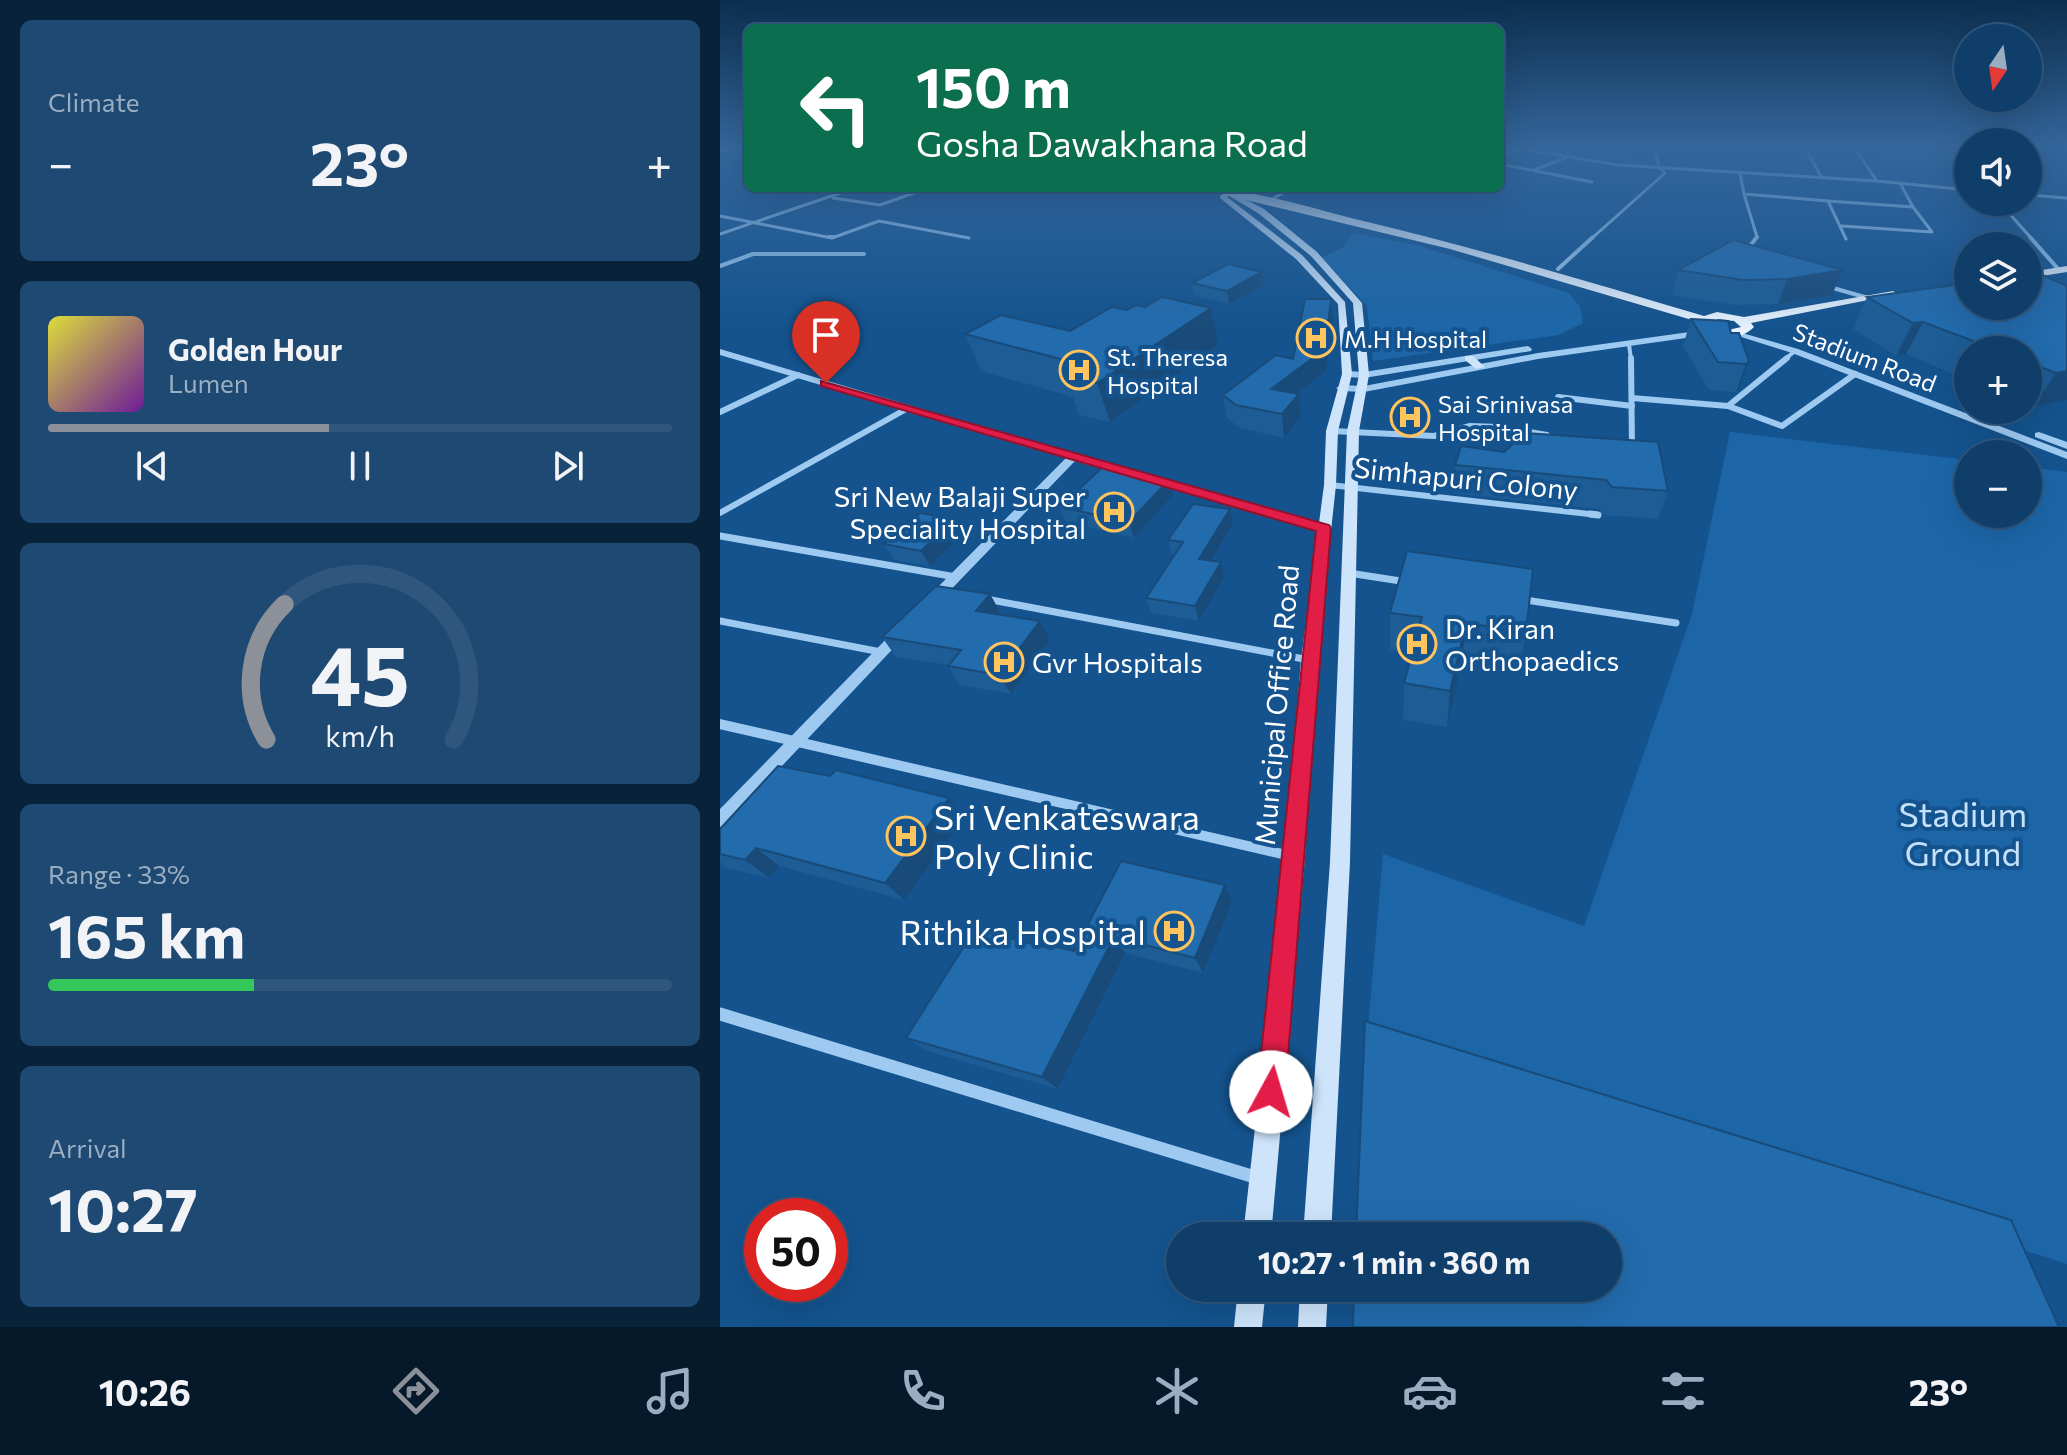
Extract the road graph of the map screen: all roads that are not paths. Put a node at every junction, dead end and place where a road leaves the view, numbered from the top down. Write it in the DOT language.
graph roads {
  1 [pos="796,208"];
  2 [pos="1236,208"];
  3 [pos="1302,208"];
  4 [pos="1319,208"];
  5 [pos="1626,208"];
  6 [pos="1748,208"];
  7 [pos="1832,208"];
  8 [pos="1914,208"];
  9 [pos="720,216"];
  10 [pos="2012,216"];
  11 [pos="752,223"];
  12 [pos="1842,226"];
  13 [pos="720,234"];
  14 [pos="969,238"];
  15 [pos="1846,240"];
  16 [pos="864,254"];
  17 [pos="1739,261"];
  18 [pos="720,266"];
  19 [pos="1558,269"];
  20 [pos="2064,272"];
  21 [pos="2042,274"];
  22 [pos="2042,279"];
  23 [pos="1825,285"];
  24 [pos="1911,292"];
  25 [pos="1868,298"];
  26 [pos="1902,302"];
  27 [pos="1711,323"];
  28 [pos="1744,327"];
  29 [pos="1629,344"];
  30 [pos="1795,351"];
  31 [pos="720,352"];
  32 [pos="1469,358"];
  33 [pos="1480,367"];
  34 [pos="1855,374"];
  35 [pos="798,375"];
  36 [pos="1354,382"];
  37 [pos="1558,397"];
  38 [pos="1632,402"];
  39 [pos="1954,403"];
  40 [pos="1728,406"];
  41 [pos="908,408"];
  42 [pos="720,412"];
  43 [pos="2009,424"];
  44 [pos="1332,431"];
  45 [pos="1353,431"];
  46 [pos="1562,438"];
  47 [pos="1619,446"];
  48 [pos="2067,446"];
  49 [pos="2067,456"];
  50 [pos="1073,457"];
  51 [pos="1132,474"];
  52 [pos="1146,478"];
  53 [pos="1330,485"];
  54 [pos="1353,488"];
  55 [pos="720,513"];
  56 [pos="1598,515"];
  57 [pos="1324,528"];
  58 [pos="720,536"];
  59 [pos="1349,573"];
  60 [pos="956,577"];
  61 [pos="1412,582"];
  62 [pos="942,591"];
  63 [pos="958,594"];
  64 [pos="973,597"];
  65 [pos="1505,597"];
  66 [pos="720,621"];
  67 [pos="1676,623"];
  68 [pos="881,652"];
  69 [pos="1309,660"];
  70 [pos="720,724"];
  71 [pos="794,741"];
  72 [pos="720,820"];
  73 [pos="1295,857"];
  74 [pos="720,1014"];
  75 [pos="1263,1180"];
  76 [pos="1258,1222"];
  77 [pos="1318,1222"];
  78 [pos="1251,1302"];
  79 [pos="1313,1302"];
  80 [pos="1248,1327"];
  81 [pos="1312,1327"];
  1 -- 11 [label="street"];
  2 -- 36 [label="main road, Municipal Office Road"];
  3 -- 27 [label="main road"];
  4 -- 19 [label="main road"];
  5 -- 19 [label="street"];
  6 -- 17 [label="street"];
  7 -- 12 [label="street"];
  8 -- 12 [label="street"];
  9 -- 11 [label="street"];
  10 -- 20 [label="street"];
  11 -- 13 [label="street"];
  11 -- 14 [label="street"];
  12 -- 15 [label="street"];
  16 -- 18 [label="street"];
  19 -- 27 [label="main road"];
  20 -- 21 [label="main road"];
  20 -- 22 [label="main road"];
  23 -- 25 [label="street"];
  24 -- 25 [label="main road"];
  25 -- 28 [label="main road"];
  26 -- 28 [label="main road"];
  27 -- 28 [label="main road"];
  27 -- 29 [label="street"];
  27 -- 32 [label="street"];
  28 -- 30 [label="street, Stadium Road"];
  28 -- 39 [label="street, Stadium Road"];
  29 -- 33 [label="street"];
  29 -- 38 [label="street"];
  30 -- 34 [label="street, Stadium Road"];
  30 -- 40 [label="street"];
  31 -- 35 [label="street"];
  32 -- 33 [label="main road"];
  32 -- 36 [label="street"];
  33 -- 36 [label="street"];
  34 -- 40 [label="street"];
  34 -- 49 [label="street, Stadium Road"];
  35 -- 41 [label="street"];
  35 -- 42 [label="street"];
  36 -- 44 [label="main road, Municipal Office Road"];
  36 -- 45 [label="main road, Municipal Office Road"];
  37 -- 38 [label="street"];
  38 -- 40 [label="street"];
  38 -- 47 [label="street"];
  41 -- 50 [label="street"];
  41 -- 55 [label="street"];
  43 -- 48 [label="street, Stadium Road"];
  44 -- 45 [label="street"];
  44 -- 53 [label="main road, Municipal Office Road"];
  45 -- 46 [label="street"];
  45 -- 54 [label="main road, Municipal Office Road"];
  50 -- 51 [label="street"];
  50 -- 60 [label="street"];
  52 -- 57 [label="street"];
  53 -- 54 [label="street, Simhapuri Colony"];
  53 -- 57 [label="main road, Municipal Office Road"];
  54 -- 56 [label="street, Simhapuri Colony"];
  54 -- 59 [label="main road, Municipal Office Road"];
  57 -- 69 [label="main road, Municipal Office Road"];
  58 -- 60 [label="street"];
  59 -- 61 [label="street"];
  59 -- 77 [label="main road, Municipal Office Road"];
  60 -- 62 [label="street"];
  62 -- 63 [label="street"];
  62 -- 68 [label="street"];
  64 -- 69 [label="street"];
  65 -- 67 [label="street"];
  66 -- 68 [label="street"];
  68 -- 71 [label="street"];
  69 -- 73 [label="main road, Municipal Office Road"];
  70 -- 71 [label="street"];
  71 -- 72 [label="street"];
  71 -- 73 [label="street"];
  73 -- 75 [label="main road, Municipal Office Road"];
  74 -- 75 [label="street"];
  75 -- 76 [label="main road, Municipal Office Road"];
  78 -- 80 [label="main road"];
  79 -- 81 [label="main road"];
}
